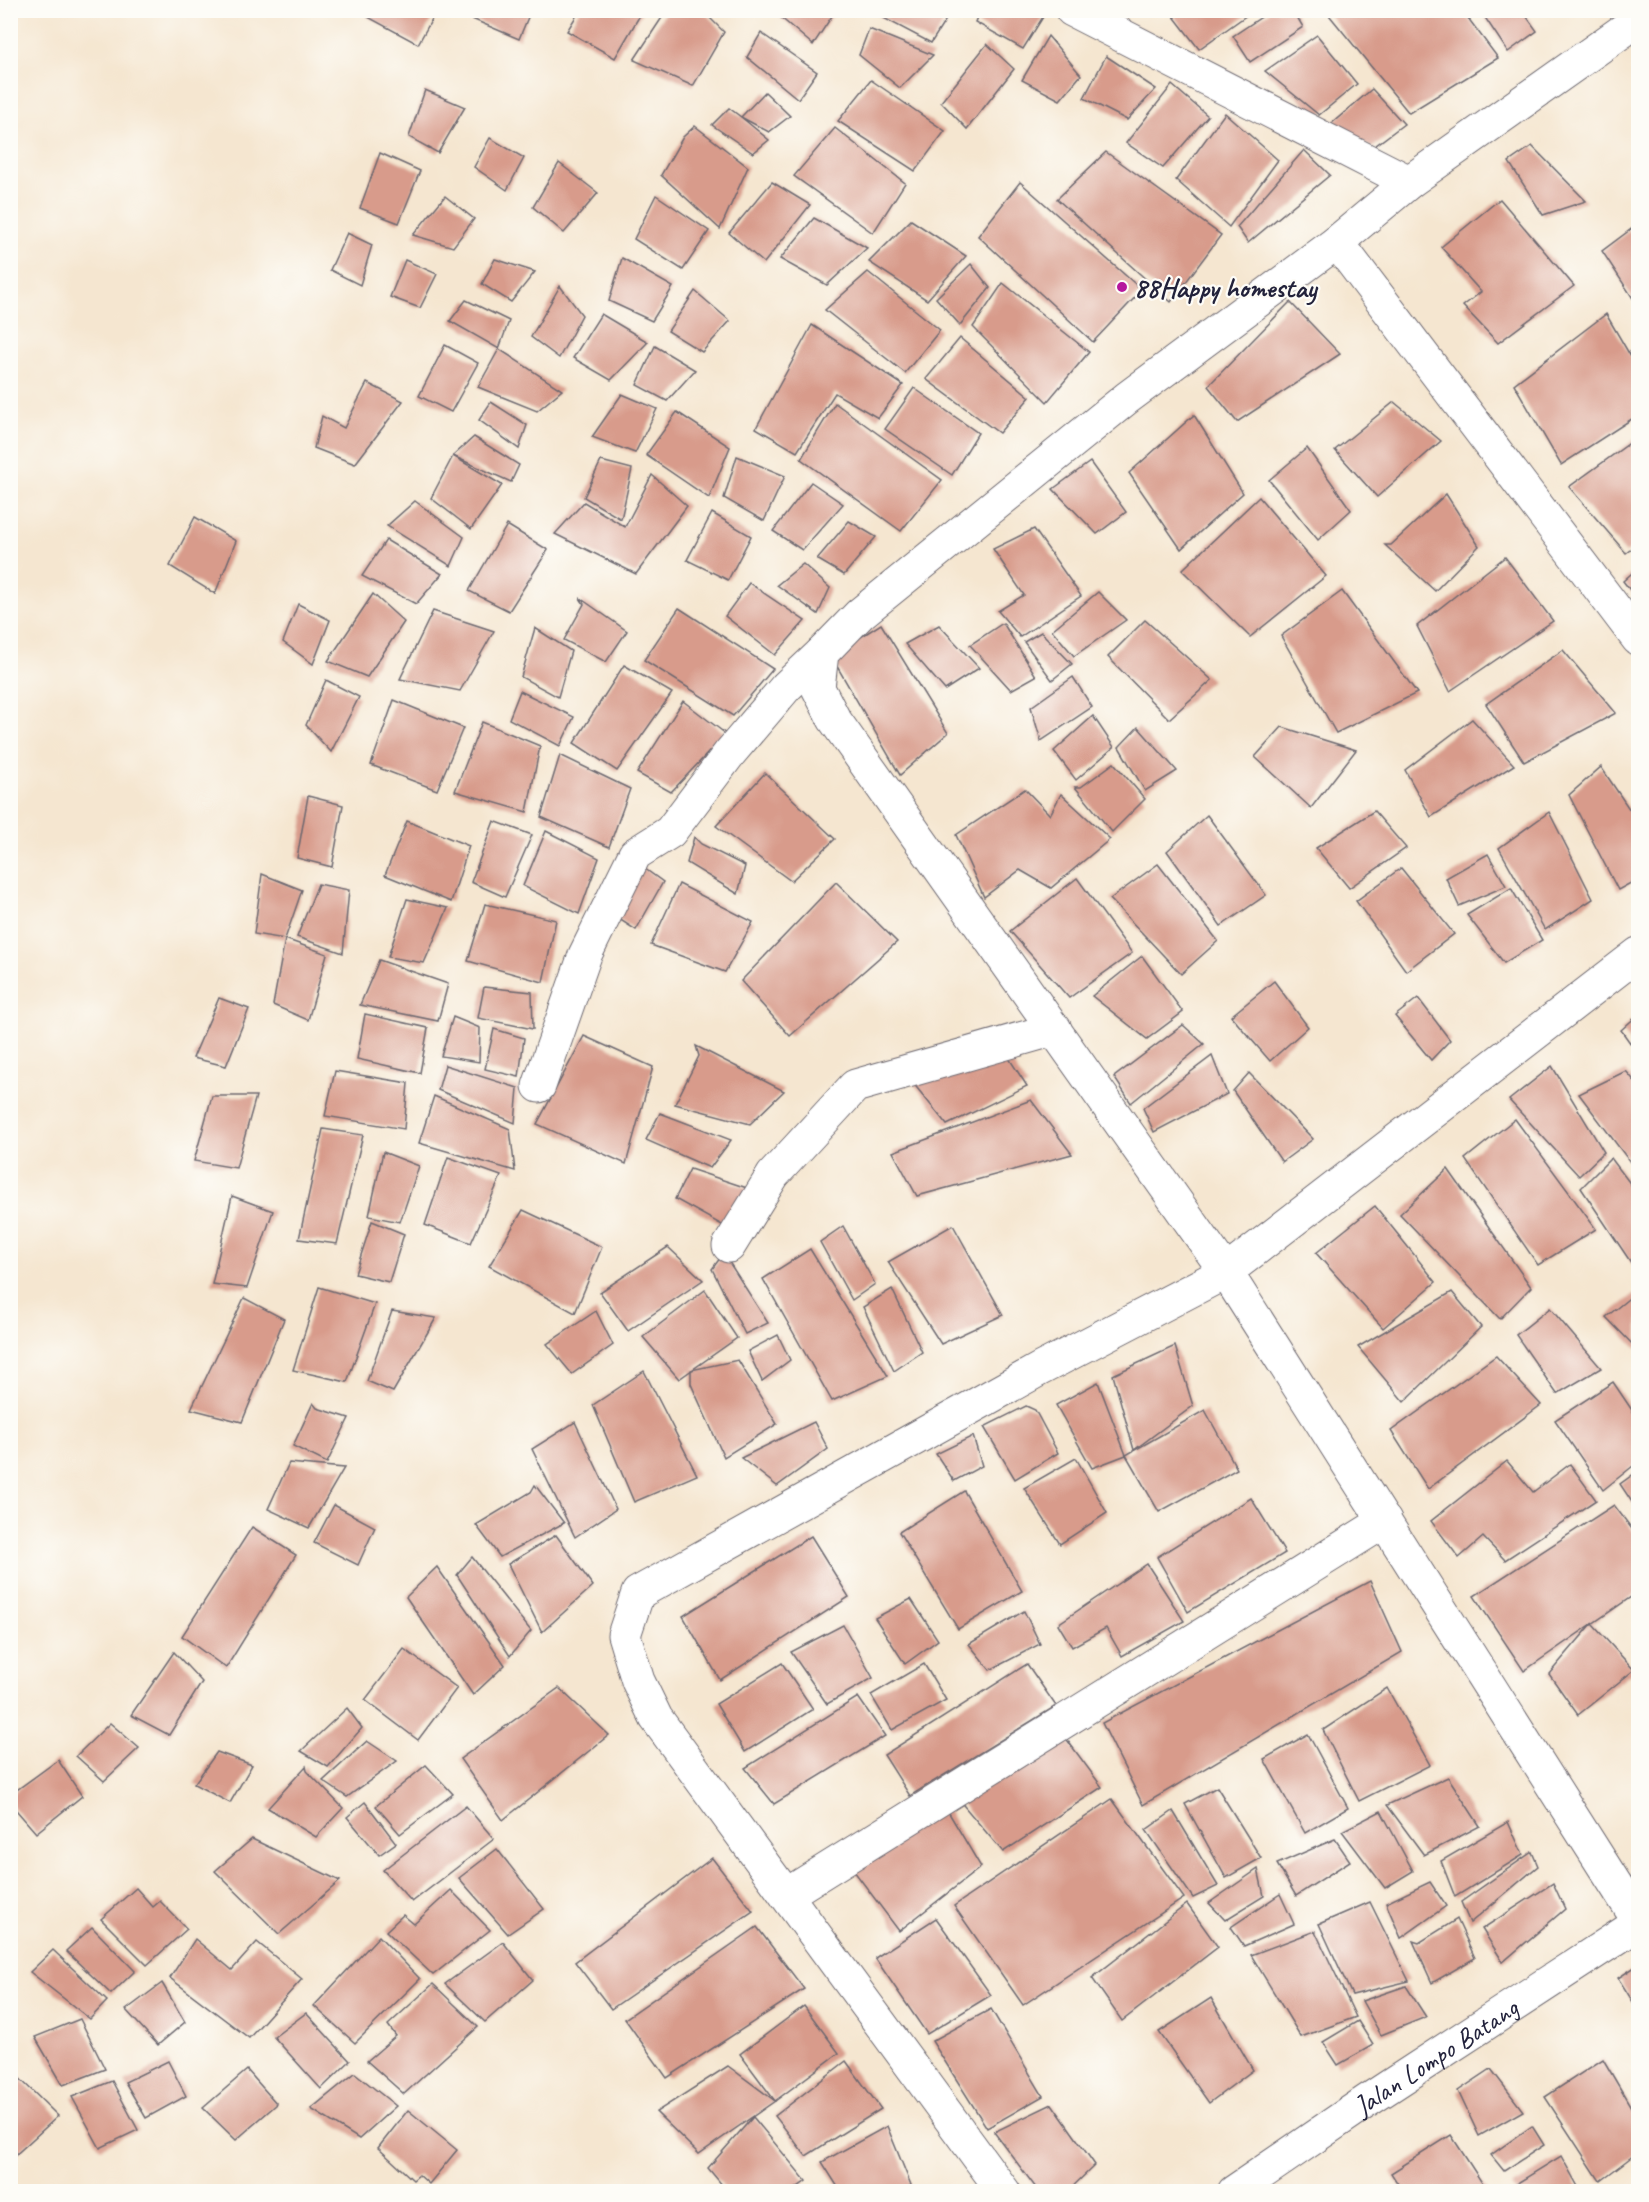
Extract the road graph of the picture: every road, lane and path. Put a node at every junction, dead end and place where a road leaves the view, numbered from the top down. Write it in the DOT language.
graph roads {
  1 [pos="1072,10"];
  2 [pos="1638,20"];
  3 [pos="1409,182"];
  4 [pos="1337,242"];
  5 [pos="1638,639"];
  6 [pos="822,653"];
  7 [pos="1638,954"];
  8 [pos="1055,1029"];
  9 [pos="539,1086"];
  10 [pos="729,1246"];
  11 [pos="1226,1272"];
  12 [pos="1385,1521"];
  13 [pos="786,1895"];
  14 [pos="1638,1922"];
  15 [pos="1004,2192"];
  16 [pos="1234,2192"];
  1 -- 3 [label="street"];
  2 -- 3 [label="street"];
  3 -- 4 [label="street"];
  4 -- 5 [label="street"];
  4 -- 6 [label="street"];
  6 -- 8 [label="street"];
  6 -- 9 [label="street"];
  7 -- 11 [label="street"];
  8 -- 10 [label="street"];
  8 -- 11 [label="street"];
  11 -- 12 [label="street"];
  11 -- 13 [label="street"];
  12 -- 13 [label="street"];
  12 -- 14 [label="street"];
  13 -- 15 [label="street"];
  14 -- 16 [label="street, Jalan Lompo Batang"];
}
